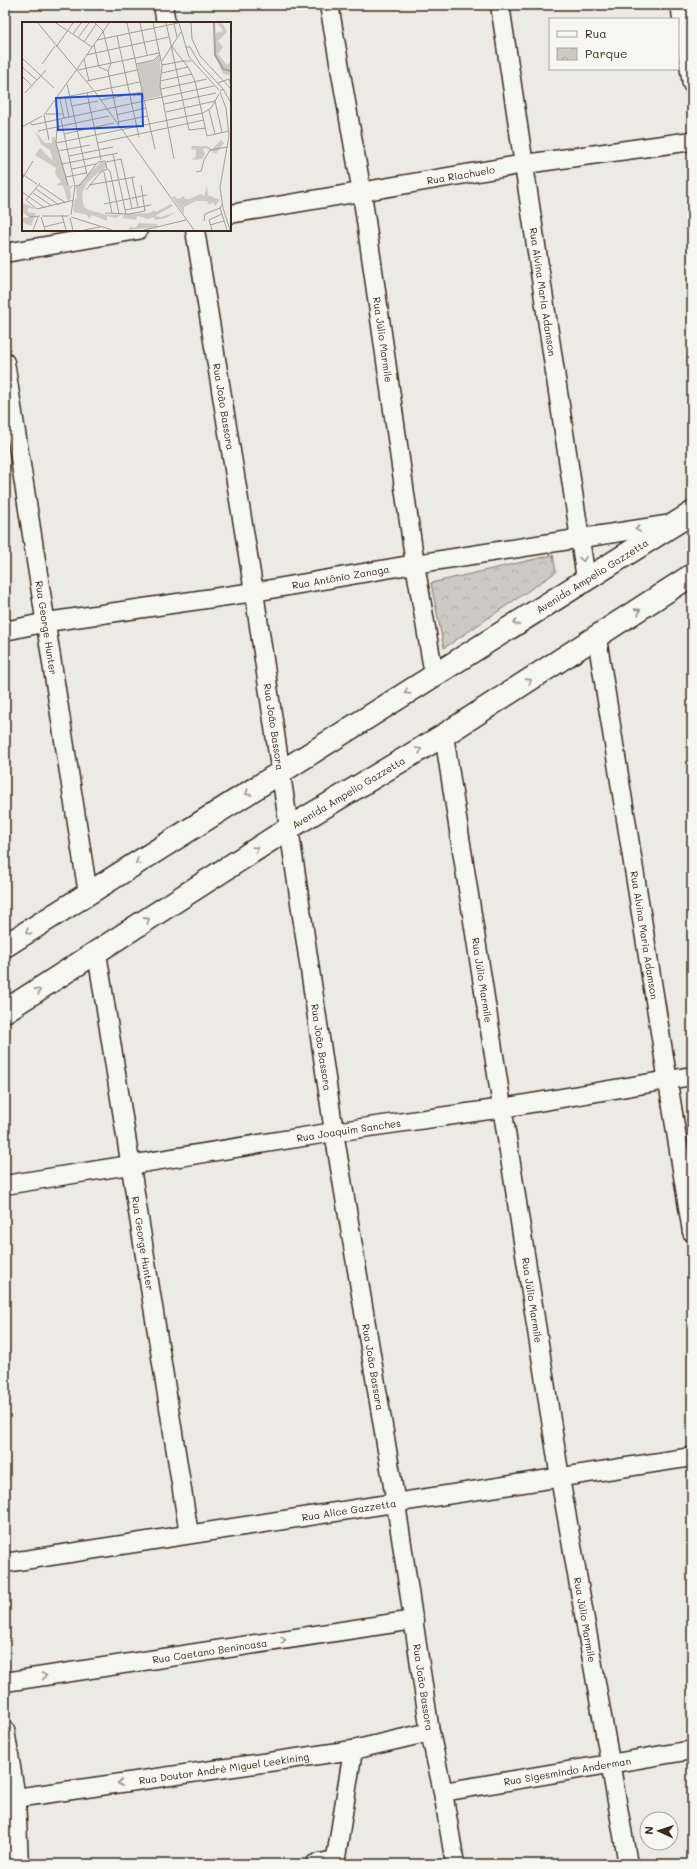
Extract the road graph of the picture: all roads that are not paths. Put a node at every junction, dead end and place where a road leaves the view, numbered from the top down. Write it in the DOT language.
graph roads {
  1 [pos="163,5"];
  2 [pos="329,5"];
  3 [pos="500,5"];
  4 [pos="680,5"];
  5 [pos="166,22"];
  6 [pos="692,84"];
  7 [pos="692,140"];
  8 [pos="525,164"];
  9 [pos="362,193"];
  10 [pos="231,214"];
  11 [pos="132,231"];
  12 [pos="195,231"];
  13 [pos="5,253"];
  14 [pos="5,362"];
  15 [pos="684,518"];
  16 [pos="580,538"];
  17 [pos="415,564"];
  18 [pos="692,575"];
  19 [pos="586,579"];
  20 [pos="254,592"];
  21 [pos="47,622"];
  22 [pos="5,631"];
  23 [pos="597,638"];
  24 [pos="434,675"];
  25 [pos="444,734"];
  26 [pos="281,772"];
  27 [pos="289,828"];
  28 [pos="88,894"];
  29 [pos="5,946"];
  30 [pos="97,953"];
  31 [pos="5,1011"];
  32 [pos="692,1076"];
  33 [pos="668,1079"];
  34 [pos="503,1108"];
  35 [pos="334,1132"];
  36 [pos="131,1165"];
  37 [pos="5,1185"];
  38 [pos="692,1232"];
  39 [pos="692,1458"];
  40 [pos="560,1478"];
  41 [pos="396,1504"];
  42 [pos="189,1534"];
  43 [pos="5,1563"];
  44 [pos="414,1620"];
  45 [pos="5,1682"];
  46 [pos="5,1730"];
  47 [pos="430,1732"];
  48 [pos="353,1750"];
  49 [pos="692,1750"];
  50 [pos="610,1764"];
  51 [pos="444,1792"];
  52 [pos="11,1803"];
  53 [pos="5,1858"];
  54 [pos="335,1862"];
  55 [pos="13,1864"];
  56 [pos="19,1864"];
  57 [pos="315,1864"];
  58 [pos="455,1864"];
  59 [pos="628,1864"];
  1 -- 5 [label="street"];
  2 -- 9 [label="street, Rua Júlio Marmile"];
  3 -- 8 [label="street, Rua Alvina Maria Adamson"];
  4 -- 6 [label="street"];
  7 -- 8 [label="street, Rua Riachuelo"];
  8 -- 9 [label="street, Rua Riachuelo"];
  8 -- 16 [label="street, Rua Alvina Maria Adamson"];
  9 -- 10 [label="street, Rua Riachuelo"];
  9 -- 17 [label="street, Rua Júlio Marmile"];
  11 -- 13 [label="street"];
  12 -- 20 [label="street, Rua João Bassora"];
  14 -- 21 [label="street, Rua George Hunter"];
  15 -- 16 [label="street, Rua Antônio Zanaga, one-way"];
  15 -- 19 [label="main road, Avenida Ampelio Gazzetta"];
  16 -- 17 [label="street, Rua Antônio Zanaga"];
  16 -- 19 [label="street, Rua Alvina Maria Adamson, one-way"];
  17 -- 20 [label="street, Rua Antônio Zanaga"];
  17 -- 24 [label="street, Rua Júlio Marmile"];
  23 -- 18 [label="main road, Avenida Ampelio Gazzetta, one-way"];
  19 -- 24 [label="main road, Avenida Ampelio Gazzetta, one-way"];
  20 -- 21 [label="street, Rua Antônio Zanaga"];
  20 -- 26 [label="street, Rua João Bassora"];
  21 -- 22 [label="street, Rua Antônio Zanaga"];
  21 -- 28 [label="street, Rua George Hunter"];
  25 -- 23 [label="main road, Avenida Ampelio Gazzetta, one-way"];
  23 -- 33 [label="street, Rua Alvina Maria Adamson"];
  24 -- 26 [label="main road, Avenida Ampelio Gazzetta, one-way"];
  27 -- 25 [label="main road, Avenida Ampelio Gazzetta, one-way"];
  25 -- 34 [label="street, Rua Júlio Marmile"];
  26 -- 27 [label="street, Rua João Bassora"];
  26 -- 28 [label="main road, Avenida Ampelio Gazzetta, one-way"];
  30 -- 27 [label="main road, Avenida Ampelio Gazzetta, one-way"];
  27 -- 35 [label="street, Rua João Bassora"];
  28 -- 29 [label="main road, Avenida Ampelio Gazzetta, one-way"];
  31 -- 30 [label="main road, Avenida Ampelio Gazzetta, one-way"];
  30 -- 36 [label="street, Rua George Hunter"];
  32 -- 33 [label="street, Rua Joaquim Sanches"];
  33 -- 34 [label="street, Rua Joaquim Sanches"];
  33 -- 38 [label="street, Rua Alvina Maria Adamson"];
  34 -- 35 [label="street, Rua Joaquim Sanches"];
  34 -- 40 [label="street, Rua Júlio Marmile"];
  35 -- 36 [label="street, Rua Joaquim Sanches"];
  35 -- 41 [label="street, Rua João Bassora"];
  36 -- 37 [label="street, Rua Joaquim Sanches"];
  36 -- 42 [label="street, Rua George Hunter"];
  39 -- 40 [label="street, Rua Alice Gazzetta"];
  40 -- 41 [label="street, Rua Alice Gazzetta"];
  40 -- 50 [label="street, Rua Júlio Marmile"];
  41 -- 42 [label="street, Rua Alice Gazzetta"];
  41 -- 44 [label="street, Rua João Bassora"];
  42 -- 43 [label="street, Rua Alice Gazzetta"];
  45 -- 44 [label="street, Rua Caetano Benincasa, one-way"];
  44 -- 47 [label="street, Rua João Bassora"];
  46 -- 52 [label="street"];
  47 -- 48 [label="street, Rua Doutor André Miguel Leekining"];
  47 -- 51 [label="street, Rua João Bassora"];
  48 -- 52 [label="street, Rua Doutor André Miguel Leekining, one-way"];
  48 -- 54 [label="street"];
  49 -- 50 [label="street, Rua Sigesmindo Anderman"];
  50 -- 51 [label="street, Rua Sigesmindo Anderman"];
  50 -- 59 [label="street, Rua Júlio Marmile"];
  51 -- 58 [label="street, Rua João Bassora"];
  52 -- 56 [label="street"];
  53 -- 55 [label="main road"];
  54 -- 57 [label="street"];
}
